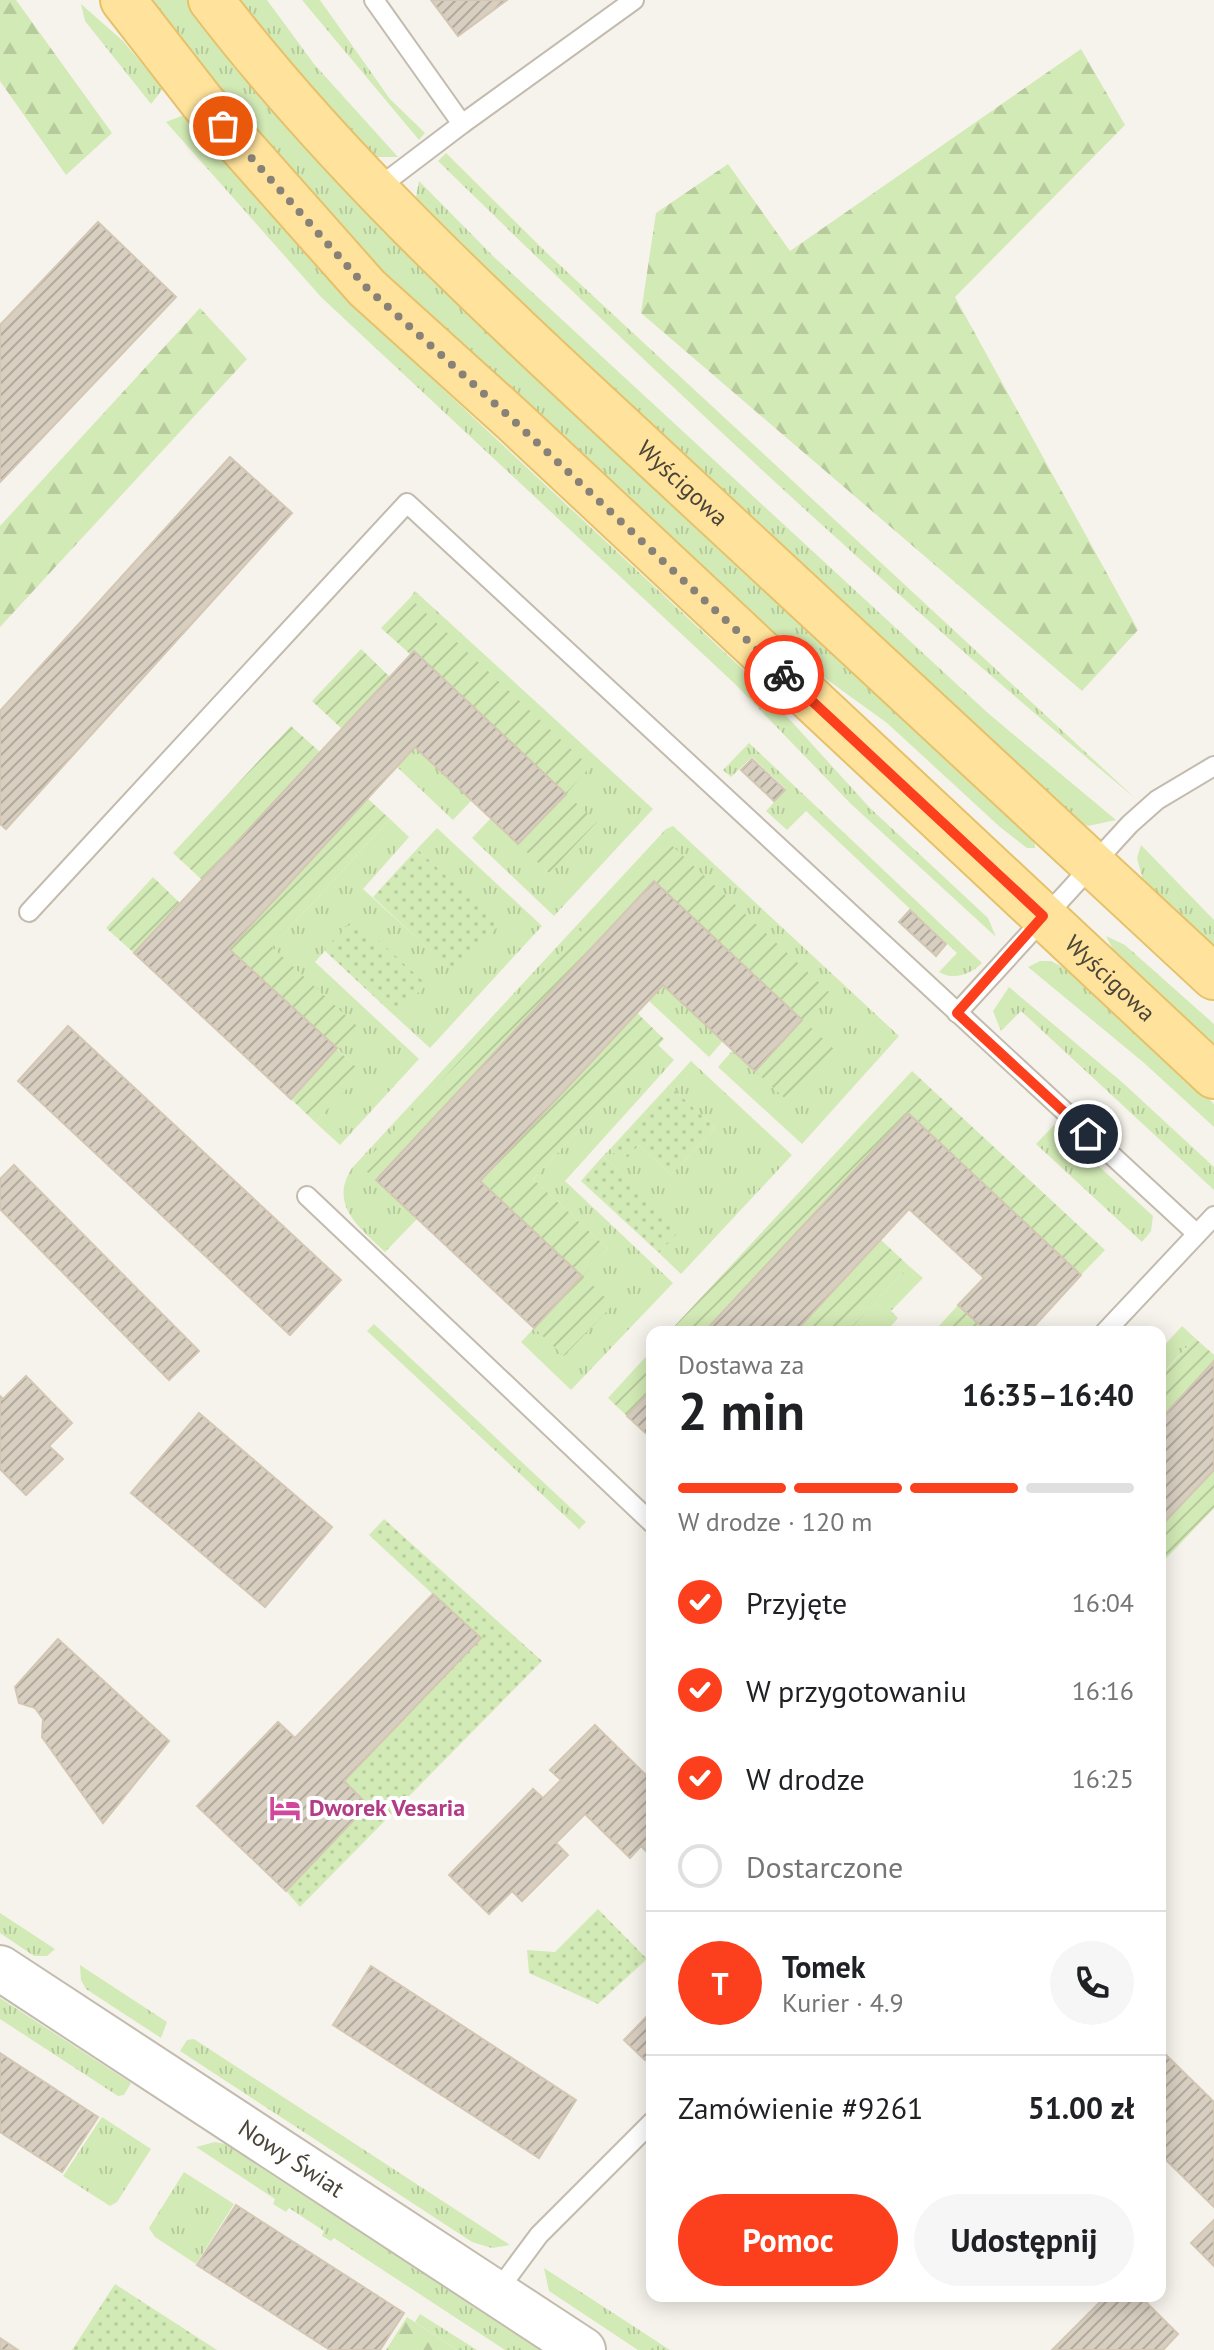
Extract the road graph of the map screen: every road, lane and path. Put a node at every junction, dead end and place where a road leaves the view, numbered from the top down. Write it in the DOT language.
graph roads {
  1 [pos="123,0"];
  2 [pos="211,0"];
  3 [pos="374,0"];
  4 [pos="634,0"];
  5 [pos="462,124"];
  6 [pos="375,190"];
  7 [pos="1214,766"];
  8 [pos="1093,863"];
  9 [pos="29,912"];
  10 [pos="1043,916"];
  11 [pos="1214,977"];
  12 [pos="957,1013"];
  13 [pos="1214,1076"];
  14 [pos="307,1196"];
  15 [pos="1214,1216"];
  16 [pos="1197,1234"];
  17 [pos="1111,1326"];
  18 [pos="646,1517"];
  19 [pos="0,1968"];
  20 [pos="646,2128"];
  21 [pos="496,2293"];
  22 [pos="583,2350"];
  1 -- 10 [label="main road, Wyścigowa"];
  2 -- 6 [label="main road, Wyścigowa"];
  3 -- 5 [label="lane"];
  4 -- 5 [label="lane"];
  5 -- 6 [label="lane"];
  6 -- 8 [label="main road, Wyścigowa"];
  7 -- 8 [label="lane"];
  8 -- 10 [label="lane"];
  8 -- 11 [label="main road, Wyścigowa"];
  9 -- 12 [label="lane"];
  10 -- 12 [label="lane"];
  10 -- 13 [label="main road, Wyścigowa"];
  12 -- 16 [label="lane"];
  14 -- 18 [label="lane"];
  15 -- 16 [label="lane"];
  16 -- 17 [label="lane"];
  19 -- 21 [label="street, Nowy Świat"];
  20 -- 21 [label="lane"];
  21 -- 22 [label="street, Nowy Świat"];
}
